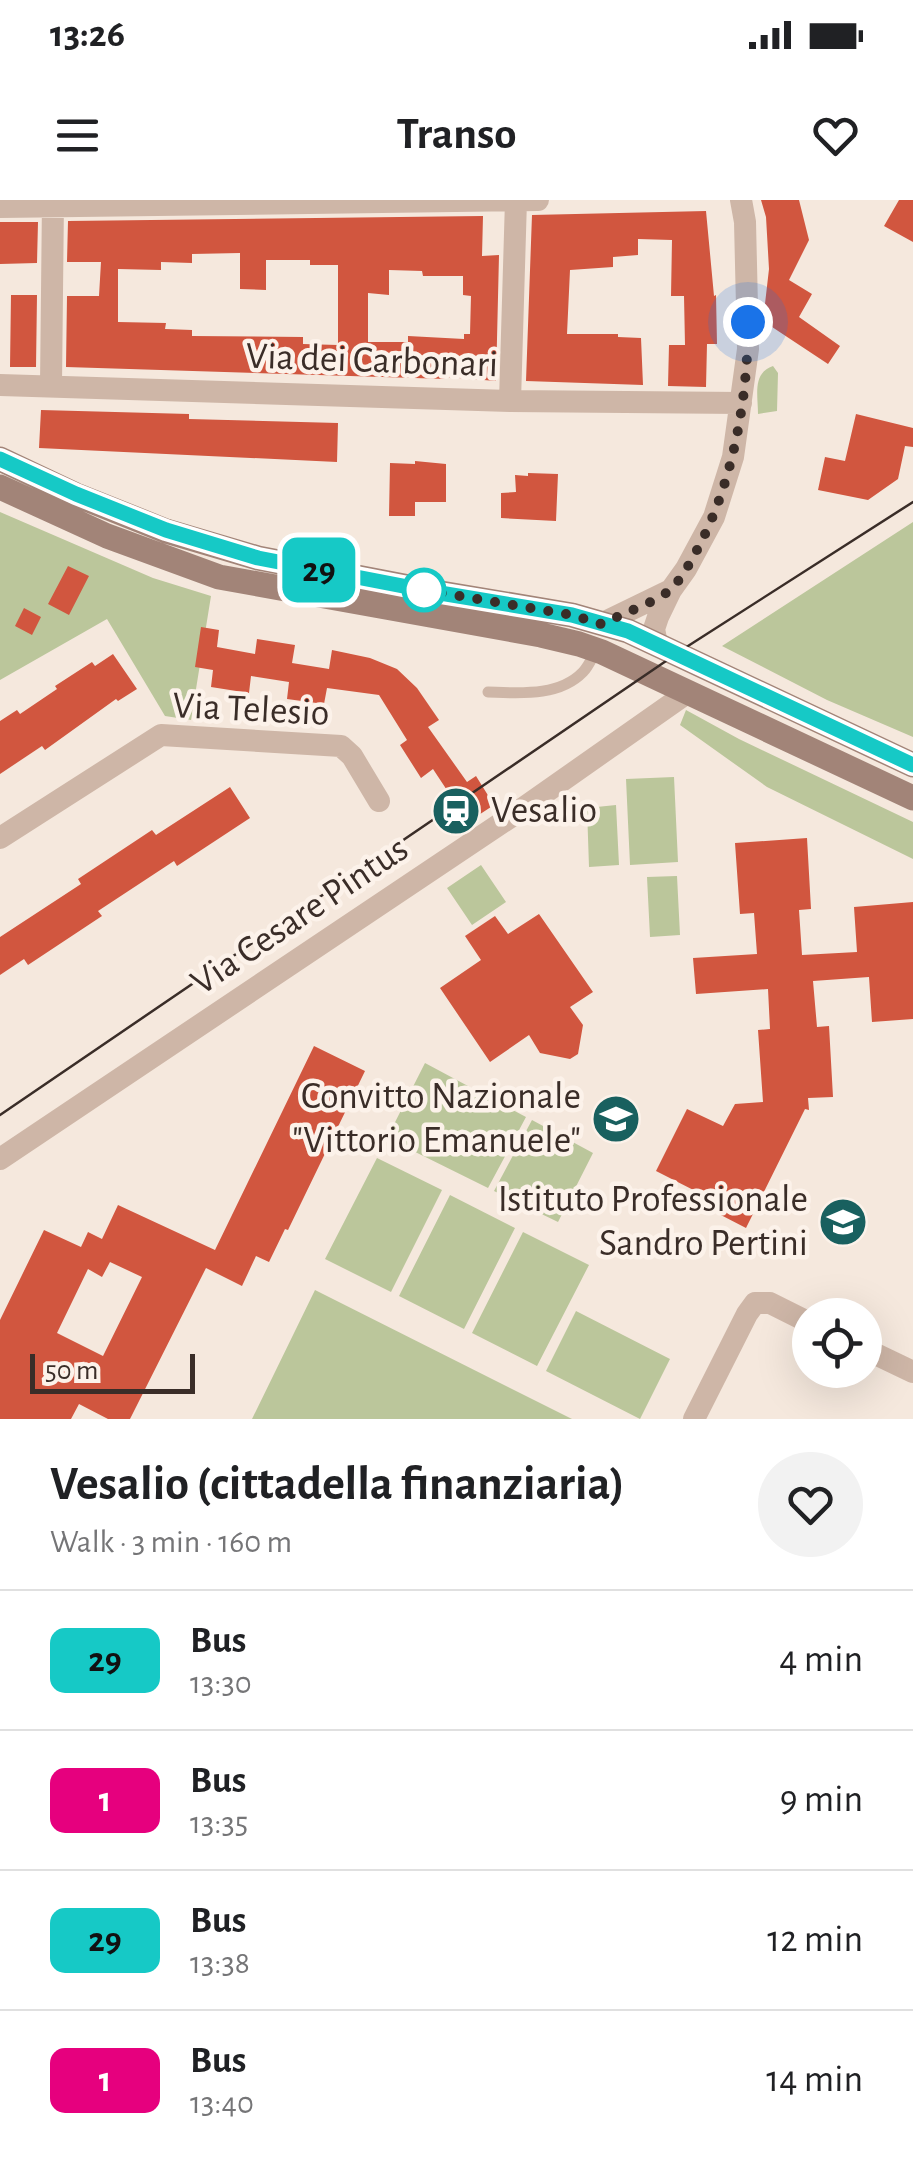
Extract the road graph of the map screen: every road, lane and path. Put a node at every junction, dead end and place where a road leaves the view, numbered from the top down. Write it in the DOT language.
graph roads {
  1 [pos="516,200"];
  2 [pos="538,200"];
  3 [pos="741,200"];
  4 [pos="53,204"];
  5 [pos="0,208"];
  6 [pos="0,385"];
  7 [pos="51,385"];
  8 [pos="510,401"];
  9 [pos="741,403"];
  10 [pos="0,459"];
  11 [pos="0,486"];
  12 [pos="670,590"];
  13 [pos="601,624"];
  14 [pos="656,644"];
  15 [pos="596,650"];
  16 [pos="488,692"];
  17 [pos="688,694"];
  18 [pos="913,765"];
  19 [pos="913,798"];
  20 [pos="379,801"];
  21 [pos="0,838"];
  22 [pos="0,1159"];
  23 [pos="792,1314"];
  24 [pos="882,1357"];
  25 [pos="913,1372"];
  26 [pos="694,1419"];
  1 -- 2 [label="street"];
  1 -- 4 [label="street"];
  1 -- 8 [label="street"];
  3 -- 9 [label="street"];
  4 -- 5 [label="street"];
  4 -- 7 [label="street"];
  6 -- 7 [label="street, Via dei Carbonari"];
  7 -- 8 [label="street, Via dei Carbonari"];
  8 -- 9 [label="street, Via dei Carbonari"];
  9 -- 12 [label="street"];
  10 -- 13 [label="main road"];
  11 -- 15 [label="main road"];
  12 -- 13 [label="street"];
  12 -- 14 [label="street"];
  13 -- 14 [label="main road"];
  14 -- 18 [label="main road"];
  15 -- 16 [label="lane"];
  15 -- 17 [label="main road"];
  17 -- 19 [label="main road"];
  17 -- 22 [label="street, Via Cesare Pintus"];
  20 -- 21 [label="street, Via Telesio"];
  23 -- 26 [label="street"];
  24 -- 25 [label="street"];
}
